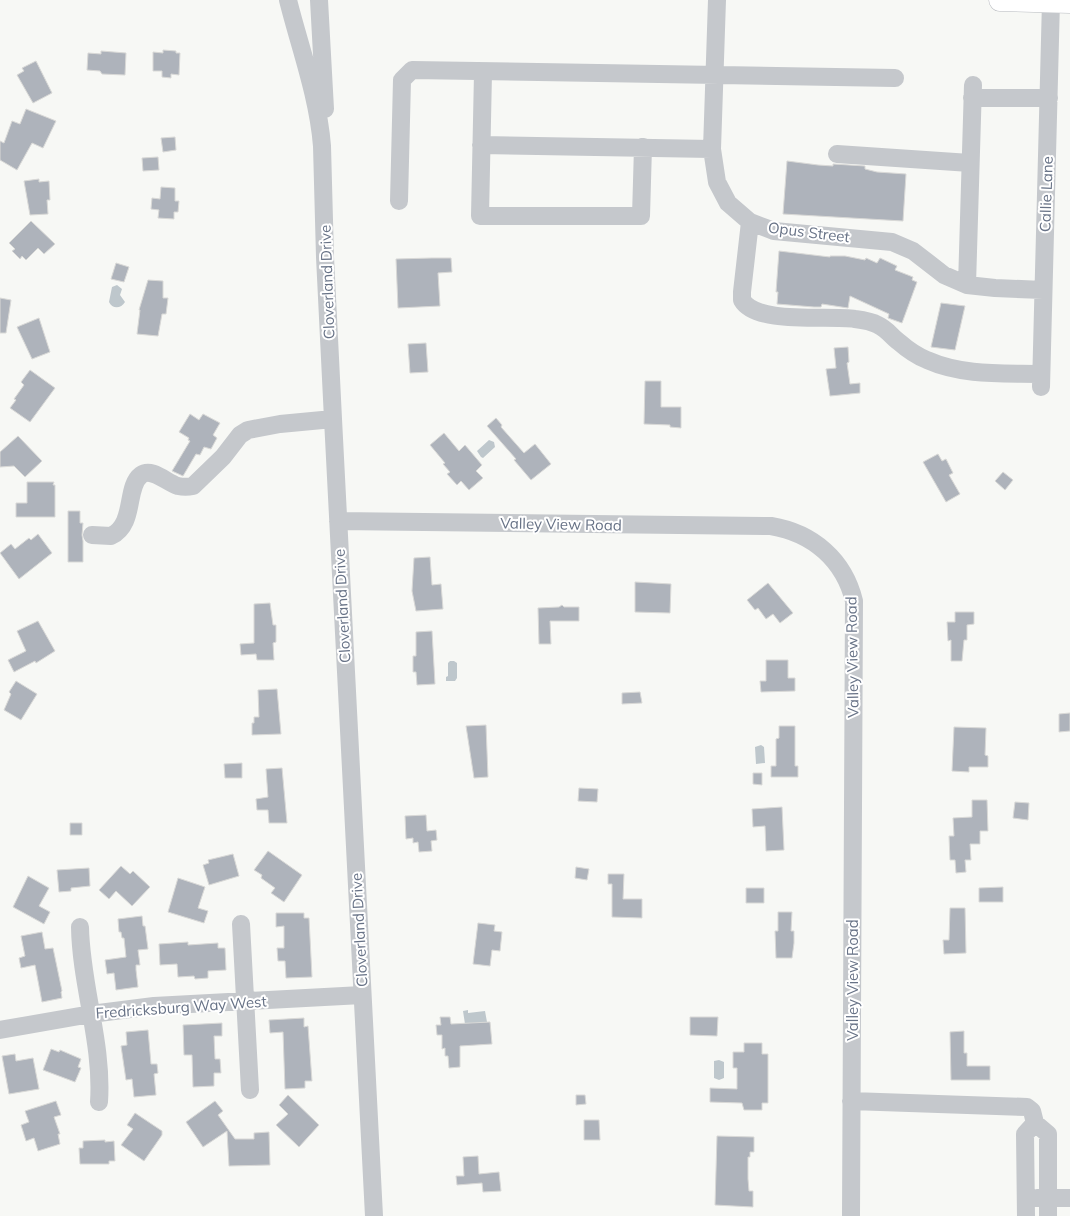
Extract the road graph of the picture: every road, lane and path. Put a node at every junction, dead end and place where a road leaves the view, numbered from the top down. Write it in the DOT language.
graph roads {
  1 [pos="288,0"];
  2 [pos="319,0"];
  3 [pos="717,0"];
  4 [pos="1000,0"];
  5 [pos="1061,2"];
  6 [pos="483,73"];
  7 [pos="715,74"];
  8 [pos="895,78"];
  9 [pos="1049,98"];
  10 [pos="481,145"];
  11 [pos="322,146"];
  12 [pos="643,147"];
  13 [pos="712,149"];
  14 [pos="837,154"];
  15 [pos="970,163"];
  16 [pos="399,201"];
  17 [pos="750,222"];
  18 [pos="967,285"];
  19 [pos="1043,290"];
  20 [pos="333,419"];
  21 [pos="338,521"];
  22 [pos="92,535"];
  23 [pos="241,924"];
  24 [pos="80,927"];
  25 [pos="362,995"];
  26 [pos="245,1001"];
  27 [pos="91,1014"];
  28 [pos="0,1030"];
  29 [pos="250,1090"];
  30 [pos="851,1101"];
  31 [pos="99,1102"];
  32 [pos="1036,1122"];
  33 [pos="1048,1198"];
  34 [pos="1070,1198"];
  35 [pos="1026,1207"];
  36 [pos="374,1216"];
  37 [pos="851,1216"];
  38 [pos="1048,1216"];
  1 -- 11 [label="street, Cloverland Drive"];
  2 -- 11 [label="street"];
  3 -- 7 [label="street, Opus Street"];
  4 -- 5 [label="main road"];
  5 -- 9 [label="street, Callie Lane"];
  6 -- 7 [label="street"];
  6 -- 10 [label="street"];
  6 -- 16 [label="street"];
  7 -- 8 [label="street"];
  7 -- 13 [label="street, Opus Street"];
  9 -- 15 [label="street"];
  9 -- 19 [label="street, Callie Lane"];
  10 -- 12 [label="street"];
  10 -- 12 [label="street"];
  11 -- 20 [label="street, Cloverland Drive"];
  12 -- 13 [label="street"];
  13 -- 17 [label="street, Opus Street"];
  14 -- 15 [label="street"];
  15 -- 18 [label="street"];
  17 -- 18 [label="street, Opus Street"];
  17 -- 19 [label="street, Callie Lane"];
  18 -- 19 [label="street, Opus Street"];
  20 -- 21 [label="street, Cloverland Drive"];
  20 -- 22 [label="street"];
  21 -- 25 [label="street, Cloverland Drive"];
  21 -- 30 [label="street, Valley View Road"];
  23 -- 26 [label="street"];
  24 -- 27 [label="street"];
  25 -- 26 [label="street, Fredricksburg Way West"];
  25 -- 36 [label="street, Cloverland Drive"];
  26 -- 27 [label="street, Fredricksburg Way West"];
  26 -- 29 [label="street"];
  27 -- 28 [label="street, Fredricksburg Way West"];
  27 -- 31 [label="street"];
  30 -- 32 [label="street"];
  30 -- 37 [label="street, Valley View Road"];
  32 -- 33 [label="street"];
  32 -- 35 [label="street"];
  33 -- 34 [label="street"];
  33 -- 35 [label="street"];
  33 -- 38 [label="street"];
}
